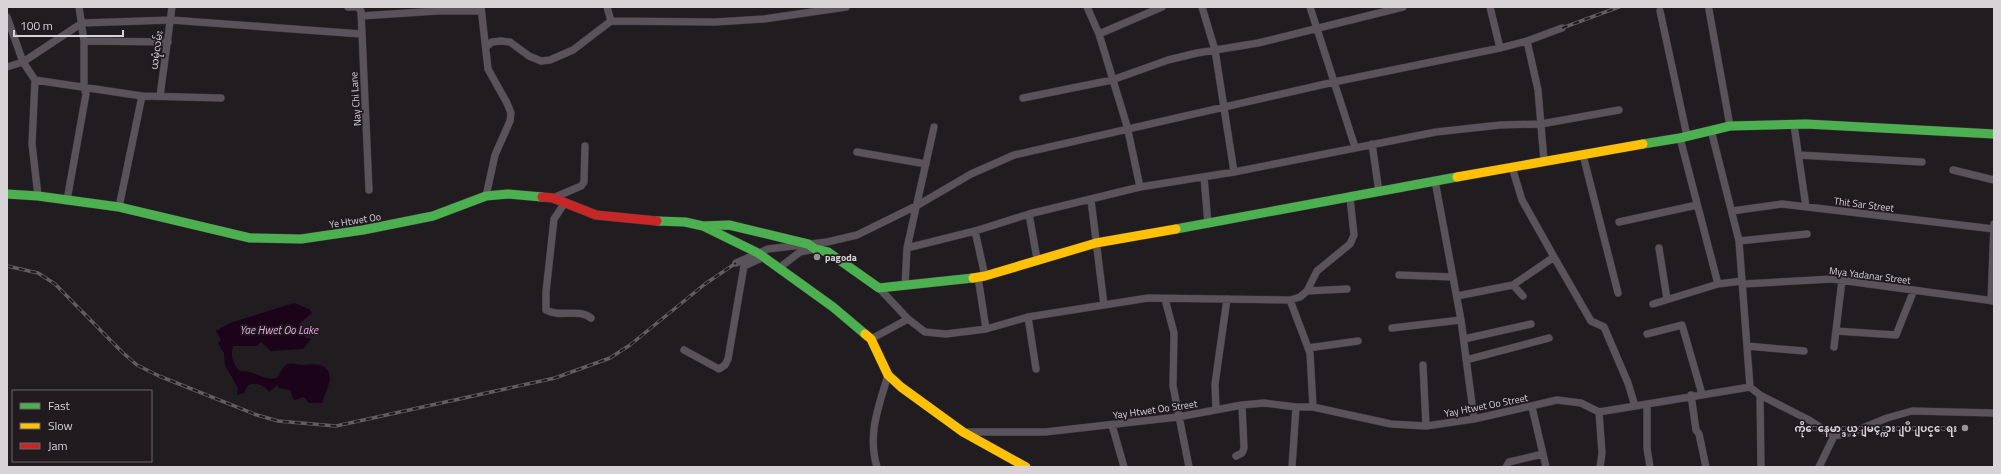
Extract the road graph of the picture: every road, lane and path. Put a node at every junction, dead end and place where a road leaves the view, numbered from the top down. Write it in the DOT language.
graph roads {
  1 [pos="80,7"];
  2 [pos="172,7"];
  3 [pos="348,7"];
  4 [pos="358,7"];
  5 [pos="607,7"];
  6 [pos="846,7"];
  7 [pos="1087,7"];
  8 [pos="1162,7"];
  9 [pos="1202,7"];
  10 [pos="1310,7"];
  11 [pos="1403,7"];
  12 [pos="1490,7"];
  13 [pos="481,9"];
  14 [pos="815,9"];
  15 [pos="1709,10"];
  16 [pos="1660,11"];
  17 [pos="361,16"];
  18 [pos="7,18"];
  19 [pos="171,20"];
  20 [pos="611,21"];
  21 [pos="82,23"];
  22 [pos="1562,28"];
  23 [pos="1318,30"];
  24 [pos="361,34"];
  25 [pos="1099,34"];
  26 [pos="84,41"];
  27 [pos="1527,41"];
  28 [pos="168,42"];
  29 [pos="486,47"];
  30 [pos="1500,48"];
  31 [pos="1215,50"];
  32 [pos="23,62"];
  33 [pos="7,67"];
  34 [pos="34,80"];
  35 [pos="1112,80"];
  36 [pos="1334,82"];
  37 [pos="84,88"];
  38 [pos="142,96"];
  39 [pos="160,96"];
  40 [pos="221,98"];
  41 [pos="1023,98"];
  42 [pos="1224,107"];
  43 [pos="1619,110"];
  44 [pos="1541,124"];
  45 [pos="1794,125"];
  46 [pos="1730,126"];
  47 [pos="934,127"];
  48 [pos="1127,129"];
  49 [pos="1711,130"];
  50 [pos="1994,134"];
  51 [pos="1683,137"];
  52 [pos="1372,144"];
  53 [pos="585,146"];
  54 [pos="1355,147"];
  55 [pos="857,152"];
  56 [pos="1583,155"];
  57 [pos="1799,155"];
  58 [pos="1544,161"];
  59 [pos="1922,162"];
  60 [pos="926,164"];
  61 [pos="1512,166"];
  62 [pos="1953,170"];
  63 [pos="1234,172"];
  64 [pos="1204,177"];
  65 [pos="1994,180"];
  66 [pos="1435,181"];
  67 [pos="1140,188"];
  68 [pos="369,190"];
  69 [pos="1379,192"];
  70 [pos="7,194"];
  71 [pos="38,196"];
  72 [pos="486,196"];
  73 [pos="553,198"];
  74 [pos="1350,198"];
  75 [pos="67,200"];
  76 [pos="1091,200"];
  77 [pos="564,204"];
  78 [pos="918,205"];
  79 [pos="1697,205"];
  80 [pos="1806,207"];
  81 [pos="119,208"];
  82 [pos="1732,211"];
  83 [pos="1029,214"];
  84 [pos="1619,222"];
  85 [pos="1208,224"];
  86 [pos="1994,224"];
  87 [pos="702,226"];
  88 [pos="1994,229"];
  89 [pos="975,231"];
  90 [pos="1808,234"];
  91 [pos="1739,241"];
  92 [pos="1096,243"];
  93 [pos="811,247"];
  94 [pos="907,248"];
  95 [pos="1658,248"];
  96 [pos="761,255"];
  97 [pos="1554,257"];
  98 [pos="1037,259"];
  99 [pos="736,263"];
  100 [pos="779,268"];
  101 [pos="1399,275"];
  102 [pos="981,276"];
  103 [pos="1453,277"];
  104 [pos="1842,280"];
  105 [pos="1743,282"];
  106 [pos="1718,284"];
  107 [pos="905,286"];
  108 [pos="1513,286"];
  109 [pos="879,288"];
  110 [pos="1347,289"];
  111 [pos="1914,290"];
  112 [pos="1307,292"];
  113 [pos="1618,293"];
  114 [pos="1457,296"];
  115 [pos="1523,296"];
  116 [pos="1165,299"];
  117 [pos="1228,299"];
  118 [pos="1667,299"];
  119 [pos="1290,300"];
  120 [pos="1993,301"];
  121 [pos="1653,304"];
  122 [pos="1104,305"];
  123 [pos="1028,317"];
  124 [pos="591,318"];
  125 [pos="908,319"];
  126 [pos="1461,320"];
  127 [pos="1531,324"];
  128 [pos="1392,328"];
  129 [pos="986,329"];
  130 [pos="1836,331"];
  131 [pos="1647,334"];
  132 [pos="1549,338"];
  133 [pos="872,339"];
  134 [pos="1464,339"];
  135 [pos="1358,341"];
  136 [pos="1747,346"];
  137 [pos="1308,348"];
  138 [pos="1834,348"];
  139 [pos="684,350"];
  140 [pos="1804,351"];
  141 [pos="1466,360"];
  142 [pos="1423,365"];
  143 [pos="1036,369"];
  144 [pos="888,375"];
  145 [pos="1750,386"];
  146 [pos="1702,394"];
  147 [pos="1691,395"];
  148 [pos="1760,395"];
  149 [pos="1647,404"];
  150 [pos="1242,405"];
  151 [pos="1635,406"];
  152 [pos="1296,407"];
  153 [pos="1313,407"];
  154 [pos="1532,407"];
  155 [pos="1216,410"];
  156 [pos="1599,412"];
  157 [pos="1994,413"];
  158 [pos="1178,418"];
  159 [pos="1474,419"];
  160 [pos="1112,425"];
  161 [pos="1426,426"];
  162 [pos="963,432"];
  163 [pos="1834,436"];
  164 [pos="1542,454"];
  165 [pos="1236,456"];
  166 [pos="877,467"];
  167 [pos="1026,467"];
  168 [pos="1124,467"];
  169 [pos="1189,467"];
  170 [pos="1292,467"];
  171 [pos="1506,467"];
  172 [pos="1546,467"];
  173 [pos="1600,467"];
  174 [pos="1650,467"];
  175 [pos="1706,467"];
  176 [pos="1761,467"];
  177 [pos="1819,467"];
  1 -- 21 [label="street"];
  2 -- 19 [label="street, ယမုံလမ်း"];
  3 -- 4 [label="street"];
  4 -- 17 [label="street, Nay Chi Lane"];
  5 -- 20 [label="street"];
  6 -- 14 [label="street"];
  7 -- 25 [label="street"];
  8 -- 25 [label="street"];
  9 -- 31 [label="street"];
  10 -- 23 [label="street"];
  11 -- 23 [label="street"];
  12 -- 30 [label="street"];
  13 -- 17 [label="street"];
  13 -- 29 [label="street"];
  14 -- 20 [label="street"];
  15 -- 46 [label="street"];
  16 -- 51 [label="street"];
  17 -- 24 [label="street, Nay Chi Lane"];
  18 -- 32 [label="street"];
  19 -- 21 [label="street"];
  19 -- 24 [label="street"];
  19 -- 28 [label="street, ယမုံလမ်း"];
  20 -- 29 [label="street"];
  21 -- 26 [label="street"];
  21 -- 32 [label="street"];
  22 -- 27 [label="street"];
  23 -- 31 [label="street"];
  23 -- 36 [label="street"];
  24 -- 68 [label="street, Nay Chi Lane"];
  25 -- 35 [label="street"];
  26 -- 28 [label="street"];
  26 -- 37 [label="street"];
  27 -- 30 [label="street"];
  27 -- 44 [label="street"];
  28 -- 39 [label="street, ယမုံလမ်း"];
  29 -- 72 [label="street"];
  30 -- 36 [label="street"];
  31 -- 35 [label="street"];
  31 -- 42 [label="street"];
  32 -- 33 [label="street"];
  32 -- 34 [label="street"];
  34 -- 37 [label="street"];
  34 -- 71 [label="street"];
  35 -- 41 [label="street"];
  35 -- 48 [label="street"];
  36 -- 42 [label="street"];
  36 -- 54 [label="street"];
  37 -- 38 [label="street"];
  37 -- 75 [label="street"];
  38 -- 39 [label="street"];
  38 -- 81 [label="street"];
  39 -- 40 [label="street"];
  42 -- 48 [label="street"];
  42 -- 63 [label="street"];
  43 -- 44 [label="street"];
  44 -- 52 [label="street"];
  44 -- 58 [label="street"];
  45 -- 46 [label="street"];
  45 -- 50 [label="street"];
  45 -- 57 [label="street"];
  46 -- 49 [label="street"];
  47 -- 60 [label="street"];
  48 -- 67 [label="street"];
  48 -- 78 [label="street"];
  49 -- 51 [label="street"];
  49 -- 82 [label="street"];
  51 -- 56 [label="street"];
  51 -- 79 [label="street"];
  52 -- 54 [label="street"];
  52 -- 69 [label="street"];
  53 -- 73 [label="street"];
  54 -- 63 [label="street"];
  55 -- 60 [label="street"];
  56 -- 58 [label="street"];
  56 -- 113 [label="street"];
  57 -- 59 [label="street"];
  57 -- 80 [label="street"];
  58 -- 61 [label="street"];
  60 -- 78 [label="street"];
  61 -- 66 [label="street"];
  61 -- 97 [label="street"];
  62 -- 65 [label="street"];
  63 -- 64 [label="street"];
  64 -- 67 [label="street"];
  64 -- 85 [label="street"];
  66 -- 69 [label="street"];
  66 -- 103 [label="street"];
  67 -- 76 [label="street"];
  69 -- 74 [label="street"];
  70 -- 71 [label="street, Ye Htwet Oo"];
  71 -- 75 [label="street, Ye Htwet Oo"];
  72 -- 73 [label="street, Ye Htwet Oo"];
  72 -- 81 [label="street, Ye Htwet Oo"];
  73 -- 77 [label="street, Ye Htwet Oo"];
  74 -- 85 [label="street"];
  74 -- 112 [label="street"];
  75 -- 81 [label="street, Ye Htwet Oo"];
  76 -- 83 [label="street"];
  76 -- 92 [label="street"];
  77 -- 87 [label="street, Ye Htwet Oo"];
  77 -- 124 [label="street"];
  78 -- 93 [label="street"];
  78 -- 94 [label="street"];
  79 -- 84 [label="street"];
  79 -- 106 [label="street"];
  80 -- 82 [label="street, Thit Sar Street"];
  80 -- 88 [label="street, Thit Sar Street"];
  82 -- 91 [label="street"];
  83 -- 89 [label="street"];
  83 -- 98 [label="street"];
  85 -- 92 [label="street"];
  86 -- 88 [label="street"];
  87 -- 93 [label="street"];
  87 -- 96 [label="street"];
  88 -- 120 [label="street"];
  89 -- 94 [label="street"];
  89 -- 102 [label="street"];
  90 -- 91 [label="street"];
  91 -- 105 [label="street"];
  92 -- 98 [label="street"];
  92 -- 122 [label="street"];
  93 -- 96 [label="street"];
  93 -- 100 [label="street"];
  93 -- 109 [label="street"];
  94 -- 107 [label="street"];
  95 -- 118 [label="street"];
  96 -- 99 [label="street"];
  96 -- 100 [label="street"];
  96 -- 139 [label="street"];
  97 -- 108 [label="street"];
  97 -- 151 [label="street"];
  98 -- 102 [label="street"];
  100 -- 133 [label="street"];
  101 -- 103 [label="street"];
  102 -- 107 [label="street"];
  102 -- 129 [label="street"];
  103 -- 114 [label="street"];
  104 -- 105 [label="street, Mya Yadanar Street"];
  104 -- 111 [label="street, Mya Yadanar Street"];
  104 -- 130 [label="street"];
  105 -- 106 [label="street, Mya Yadanar Street"];
  105 -- 136 [label="street"];
  106 -- 118 [label="street, Mya Yadanar Street"];
  107 -- 109 [label="street"];
  108 -- 114 [label="street"];
  108 -- 115 [label="street"];
  109 -- 125 [label="street"];
  110 -- 112 [label="street"];
  111 -- 120 [label="street, Mya Yadanar Street"];
  111 -- 130 [label="street"];
  112 -- 119 [label="street"];
  114 -- 126 [label="street"];
  116 -- 117 [label="street"];
  116 -- 122 [label="street"];
  116 -- 158 [label="street"];
  117 -- 119 [label="street"];
  117 -- 155 [label="street"];
  118 -- 121 [label="street, Mya Yadanar Street"];
  119 -- 137 [label="street"];
  122 -- 123 [label="street"];
  123 -- 129 [label="street"];
  123 -- 143 [label="street"];
  125 -- 129 [label="street"];
  125 -- 133 [label="street"];
  126 -- 128 [label="street"];
  126 -- 134 [label="street"];
  127 -- 134 [label="street"];
  130 -- 138 [label="street"];
  131 -- 146 [label="street"];
  132 -- 141 [label="street"];
  133 -- 144 [label="street"];
  134 -- 141 [label="street"];
  135 -- 137 [label="street"];
  136 -- 140 [label="street"];
  136 -- 145 [label="street"];
  137 -- 153 [label="street"];
  141 -- 159 [label="street"];
  142 -- 161 [label="street"];
  144 -- 162 [label="street"];
  144 -- 166 [label="street"];
  145 -- 146 [label="street"];
  145 -- 148 [label="street"];
  146 -- 147 [label="street"];
  147 -- 149 [label="street"];
  147 -- 175 [label="street"];
  148 -- 163 [label="street"];
  148 -- 176 [label="street"];
  149 -- 151 [label="street"];
  149 -- 174 [label="street"];
  150 -- 152 [label="street, Yay Htwet Oo Street"];
  150 -- 155 [label="street, Yay Htwet Oo Street"];
  150 -- 165 [label="street"];
  151 -- 156 [label="street"];
  152 -- 153 [label="street, Yay Htwet Oo Street"];
  152 -- 170 [label="street"];
  153 -- 161 [label="street, Yay Htwet Oo Street"];
  154 -- 156 [label="street, Yay Htwet Oo Street"];
  154 -- 159 [label="street, Yay Htwet Oo Street"];
  154 -- 164 [label="street"];
  155 -- 158 [label="street, Yay Htwet Oo Street"];
  156 -- 173 [label="street"];
  157 -- 163 [label="street"];
  158 -- 160 [label="street, Yay Htwet Oo Street"];
  158 -- 169 [label="street"];
  159 -- 161 [label="street, Yay Htwet Oo Street"];
  160 -- 162 [label="street, Yay Htwet Oo Street"];
  160 -- 168 [label="street"];
  162 -- 167 [label="street"];
  163 -- 177 [label="street"];
  164 -- 171 [label="street"];
  164 -- 172 [label="street"];
}
